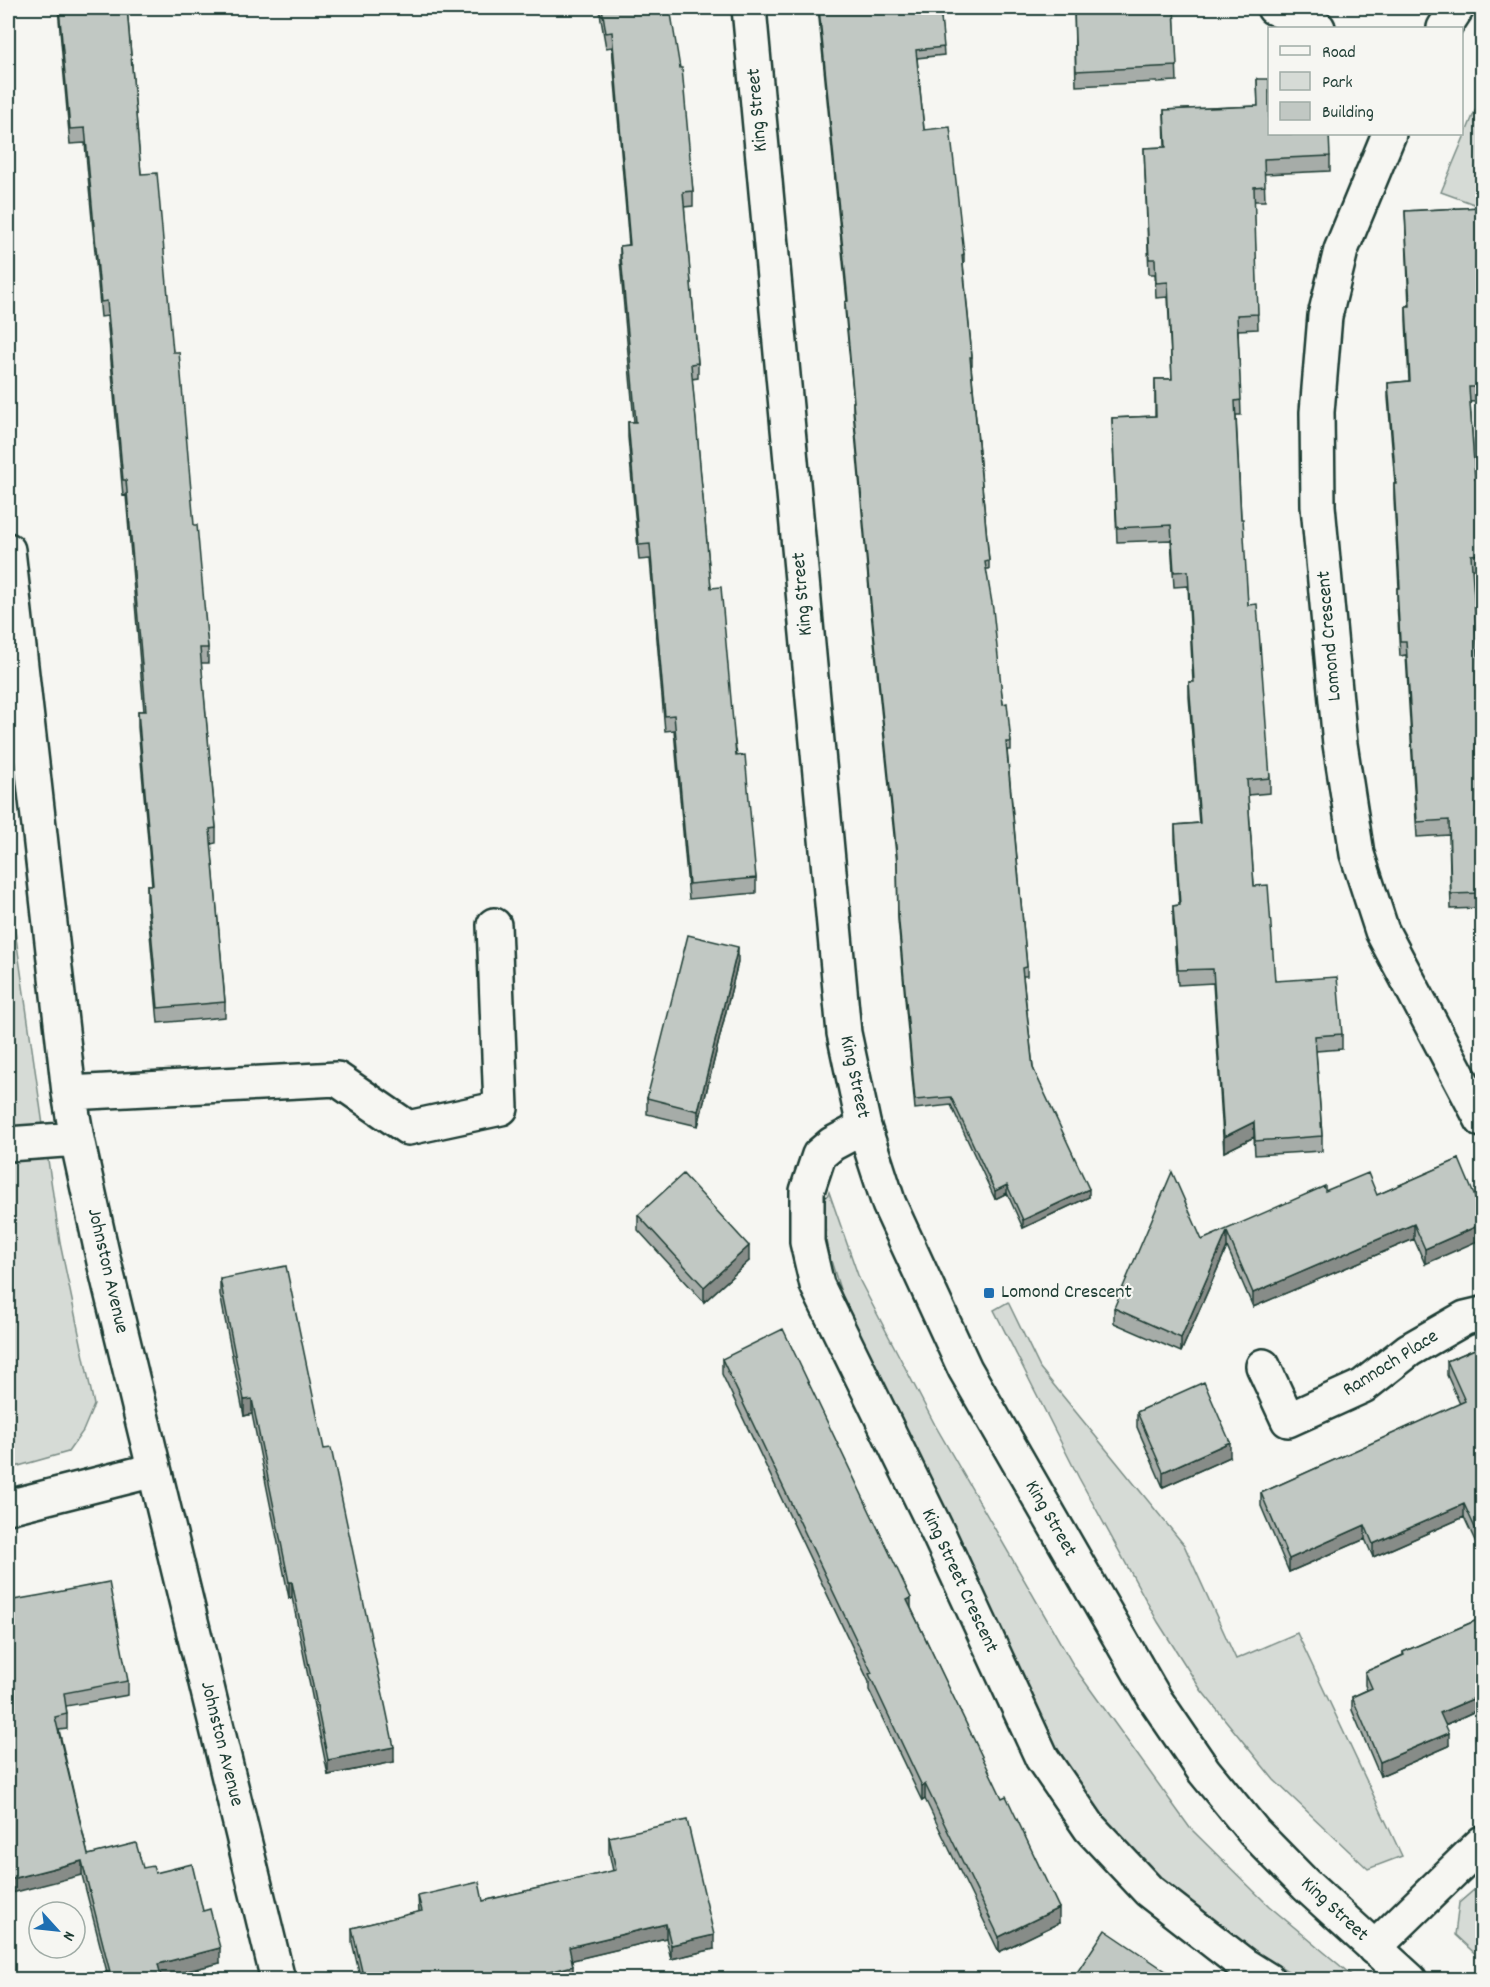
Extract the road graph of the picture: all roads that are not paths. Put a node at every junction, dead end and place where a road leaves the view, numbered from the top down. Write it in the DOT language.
graph roads {
  1 [pos="749,8"];
  2 [pos="1274,8"];
  3 [pos="1457,8"];
  4 [pos="1316,27"];
  5 [pos="1445,27"];
  6 [pos="1389,135"];
  7 [pos="8,550"];
  8 [pos="494,925"];
  9 [pos="69,1093"];
  10 [pos="1482,1120"];
  11 [pos="864,1127"];
  12 [pos="77,1139"];
  13 [pos="8,1143"];
  14 [pos="1482,1314"];
  15 [pos="1263,1366"];
  16 [pos="154,1470"];
  17 [pos="8,1507"];
  18 [pos="1482,1843"];
  19 [pos="1374,1948"];
  20 [pos="278,1980"];
  21 [pos="1268,1980"];
  22 [pos="1410,1980"];
  1 -- 11 [label="street, King Street"];
  2 -- 4 [label="street"];
  3 -- 5 [label="street"];
  6 -- 10 [label="street, Lomond Crescent"];
  7 -- 9 [label="street, Johnston Avenue"];
  8 -- 9 [label="street"];
  9 -- 12 [label="street, Johnston Avenue"];
  11 -- 19 [label="street, King Street"];
  11 -- 21 [label="street, King Street Crescent"];
  12 -- 13 [label="street"];
  12 -- 16 [label="street, Johnston Avenue"];
  14 -- 15 [label="street, Rannoch Place"];
  16 -- 17 [label="street"];
  16 -- 20 [label="street, Johnston Avenue"];
  18 -- 19 [label="street"];
  19 -- 22 [label="street, King Street"];
}
